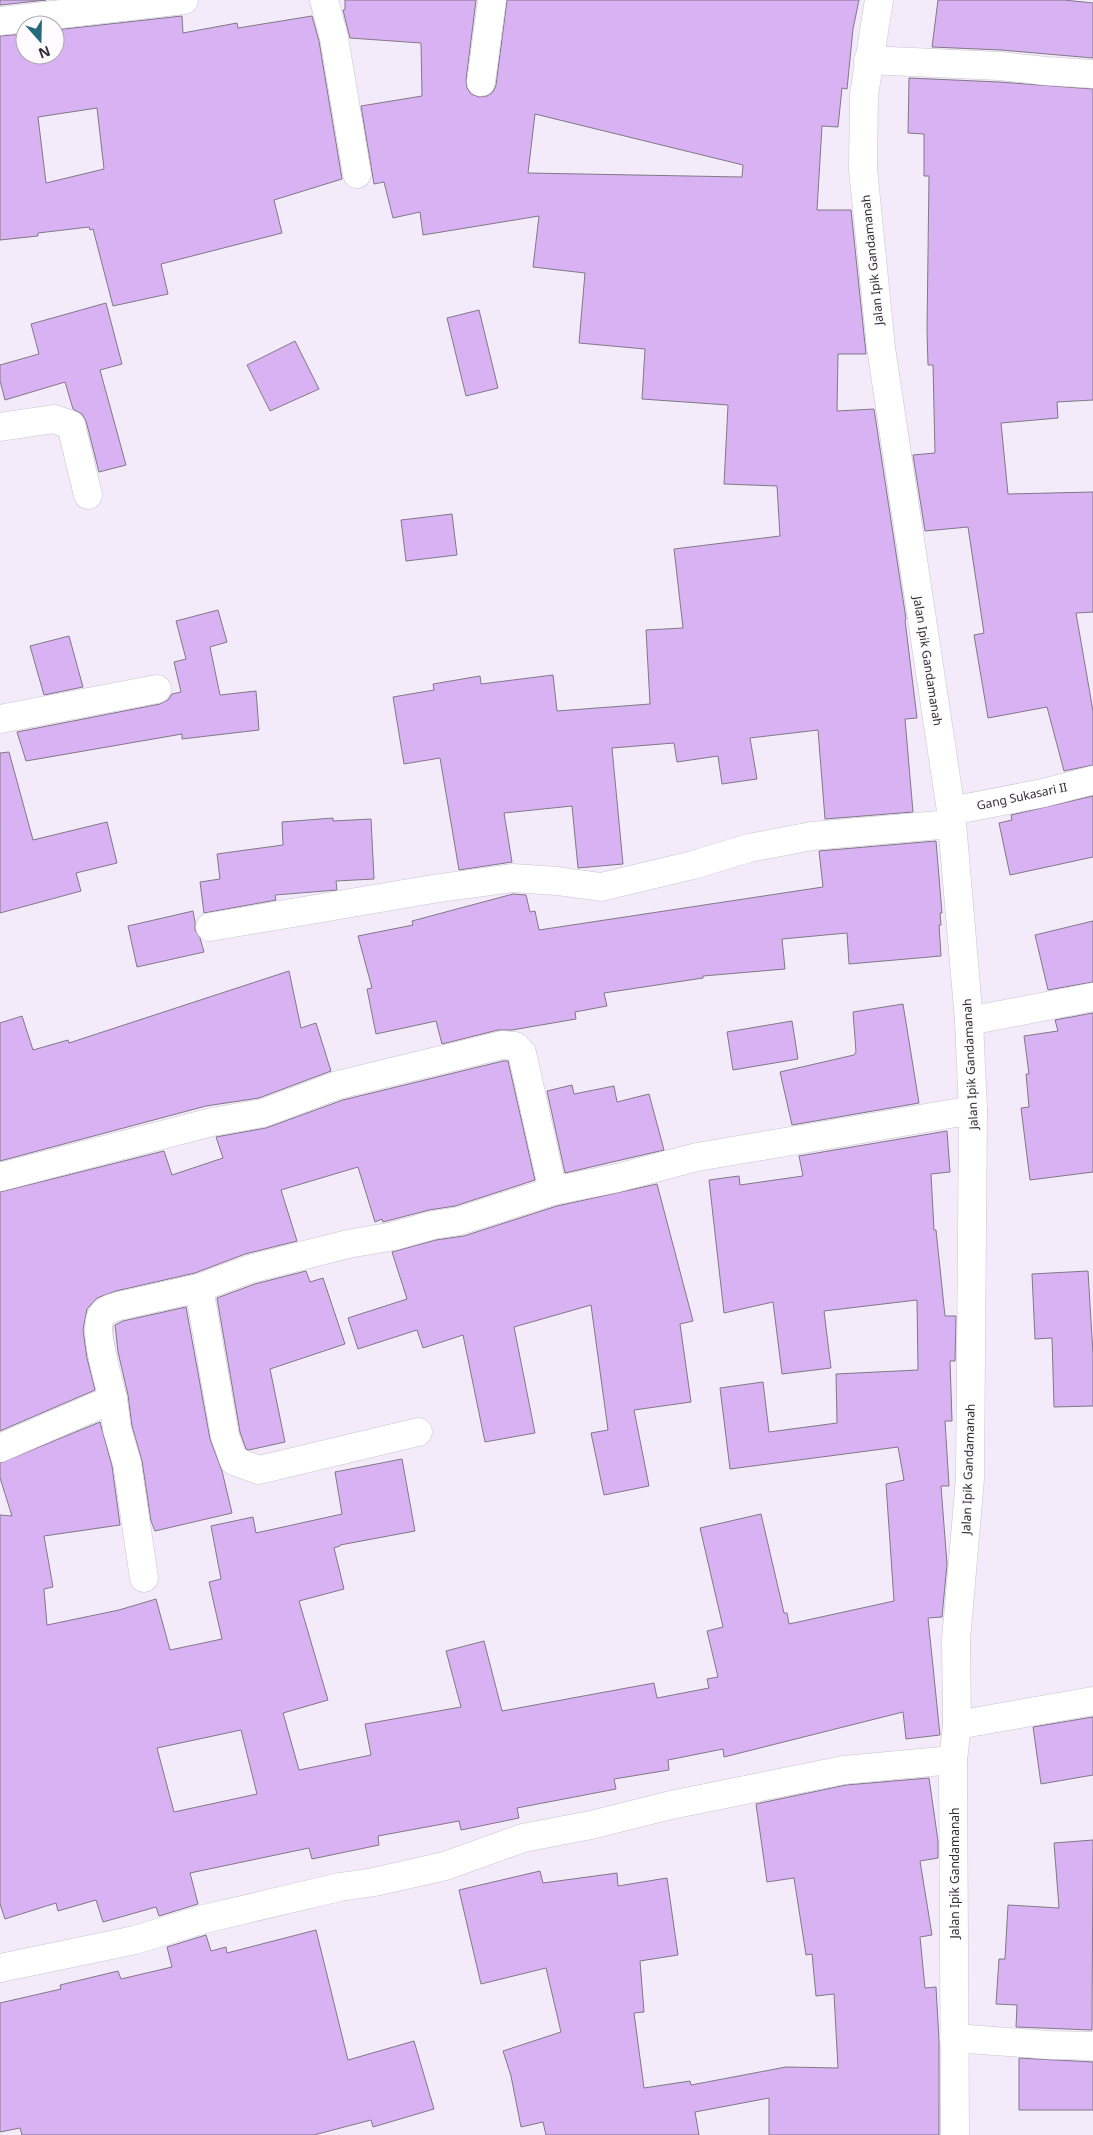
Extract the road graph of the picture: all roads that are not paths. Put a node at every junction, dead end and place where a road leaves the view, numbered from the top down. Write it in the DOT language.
graph roads {
  1 [pos="184,0"];
  2 [pos="324,0"];
  3 [pos="492,0"];
  4 [pos="879,0"];
  5 [pos="0,21"];
  6 [pos="868,60"];
  7 [pos="1093,74"];
  8 [pos="481,82"];
  9 [pos="357,174"];
  10 [pos="0,427"];
  11 [pos="88,496"];
  12 [pos="157,689"];
  13 [pos="0,719"];
  14 [pos="1093,780"];
  15 [pos="951,818"];
  16 [pos="210,927"];
  17 [pos="1093,997"];
  18 [pos="969,1021"];
  19 [pos="973,1110"];
  20 [pos="0,1177"];
  21 [pos="553,1192"];
  22 [pos="198,1288"];
  23 [pos="113,1399"];
  24 [pos="418,1432"];
  25 [pos="0,1448"];
  26 [pos="144,1578"];
  27 [pos="1093,1701"];
  28 [pos="957,1725"];
  29 [pos="953,1760"];
  30 [pos="0,1968"];
  31 [pos="954,2038"];
  32 [pos="1093,2046"];
  33 [pos="955,2135"];
  1 -- 5 [label="street"];
  2 -- 9 [label="street"];
  3 -- 8 [label="street"];
  4 -- 6 [label="street, Jalan Ipik Gandamanah"];
  6 -- 7 [label="street"];
  6 -- 15 [label="street, Jalan Ipik Gandamanah"];
  10 -- 11 [label="street"];
  12 -- 13 [label="street"];
  14 -- 15 [label="street, Gang Sukasari II"];
  15 -- 16 [label="street, Gang Sukasari II"];
  15 -- 18 [label="street, Jalan Ipik Gandamanah"];
  17 -- 18 [label="street"];
  18 -- 19 [label="street, Jalan Ipik Gandamanah"];
  19 -- 21 [label="street"];
  19 -- 28 [label="street, Jalan Ipik Gandamanah"];
  20 -- 21 [label="street"];
  21 -- 22 [label="street"];
  22 -- 23 [label="street"];
  22 -- 24 [label="street"];
  23 -- 25 [label="street"];
  23 -- 26 [label="street"];
  27 -- 28 [label="street"];
  28 -- 29 [label="street, Jalan Ipik Gandamanah"];
  29 -- 30 [label="street"];
  29 -- 31 [label="street, Jalan Ipik Gandamanah"];
  31 -- 32 [label="street"];
  31 -- 33 [label="street, Jalan Ipik Gandamanah"];
}
